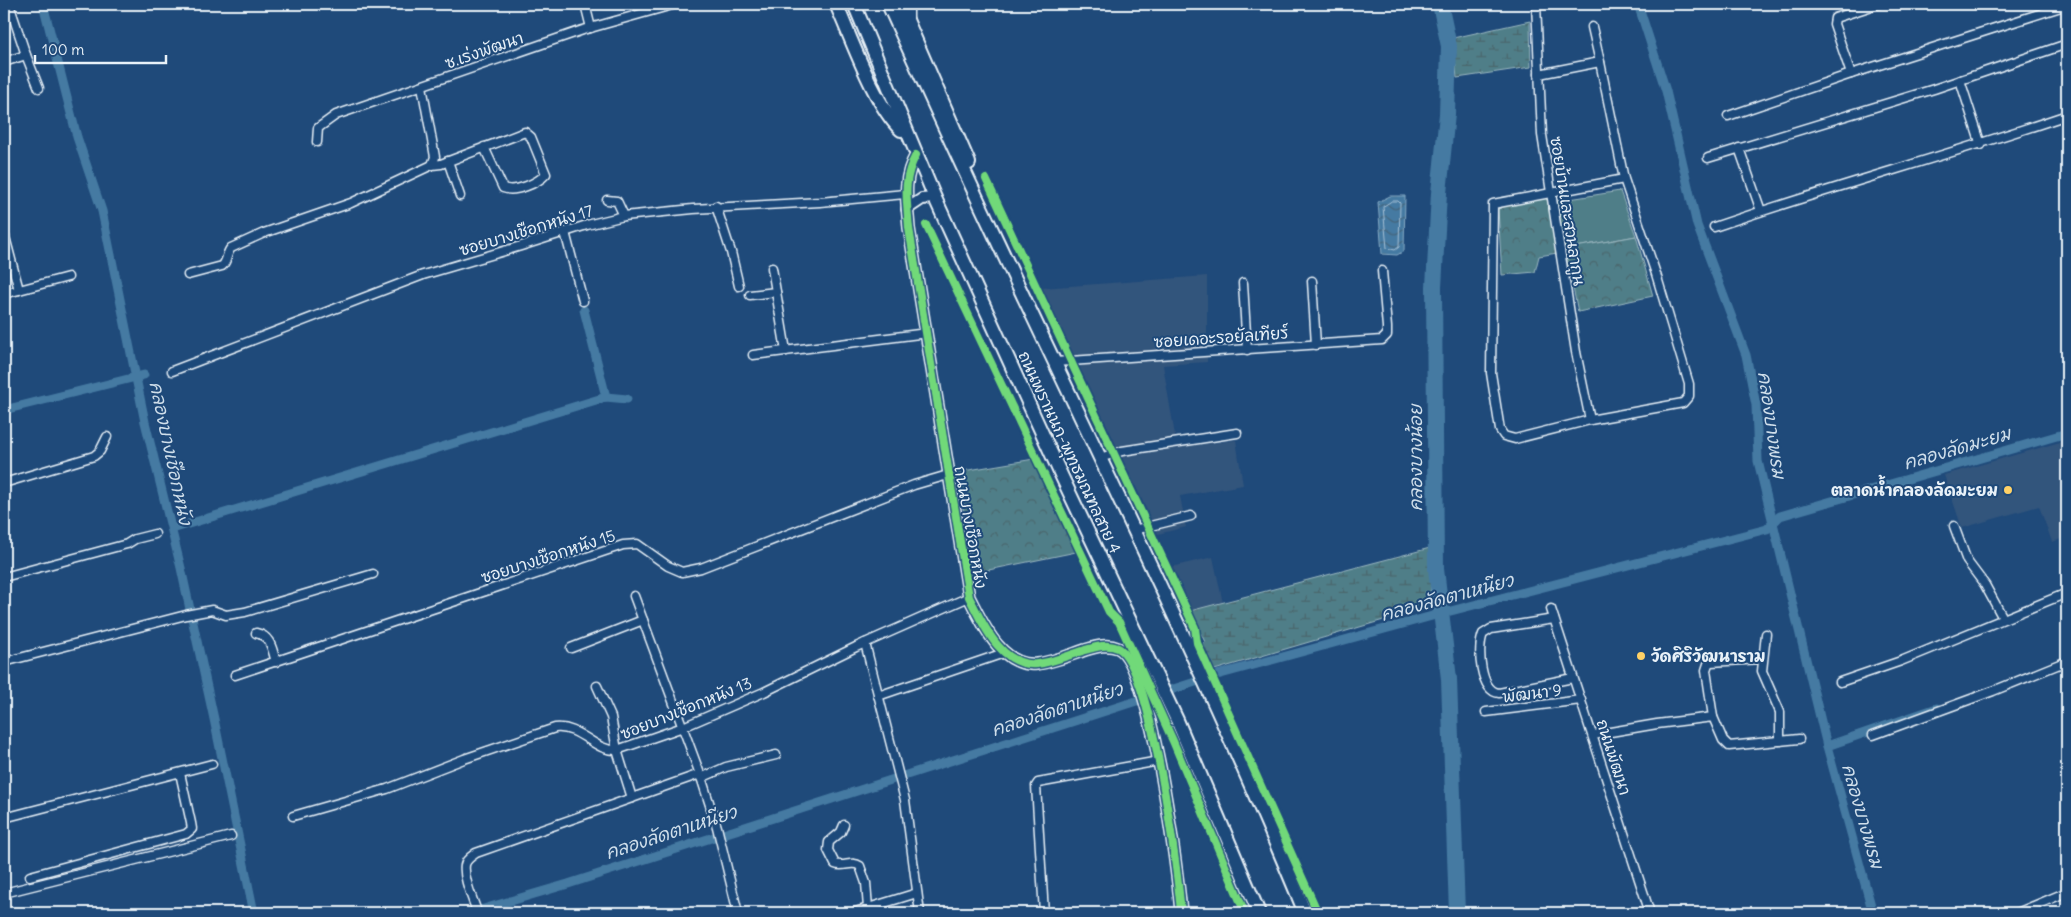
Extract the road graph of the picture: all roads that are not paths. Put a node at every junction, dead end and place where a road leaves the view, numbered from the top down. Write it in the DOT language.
graph roads {
  1 [pos="9,4"];
  2 [pos="585,4"];
  3 [pos="676,4"];
  4 [pos="836,4"];
  5 [pos="854,4"];
  6 [pos="888,4"];
  7 [pos="900,4"];
  8 [pos="909,4"];
  9 [pos="1536,4"];
  10 [pos="1878,4"];
  11 [pos="2067,5"];
  12 [pos="910,25"];
  13 [pos="1592,27"];
  14 [pos="591,28"];
  15 [pos="2067,44"];
  16 [pos="26,55"];
  17 [pos="4,62"];
  18 [pos="1600,62"];
  19 [pos="1539,74"];
  20 [pos="1851,74"];
  21 [pos="1960,80"];
  22 [pos="422,86"];
  23 [pos="39,88"];
  24 [pos="1728,116"];
  25 [pos="2067,116"];
  26 [pos="908,137"];
  27 [pos="317,142"];
  28 [pos="1981,145"];
  29 [pos="484,147"];
  30 [pos="1739,148"];
  31 [pos="916,155"];
  32 [pos="1708,158"];
  33 [pos="448,161"];
  34 [pos="432,165"];
  35 [pos="1624,179"];
  36 [pos="1551,193"];
  37 [pos="906,194"];
  38 [pos="460,196"];
  39 [pos="934,198"];
  40 [pos="607,200"];
  41 [pos="716,206"];
  42 [pos="907,209"];
  43 [pos="1761,211"];
  44 [pos="624,216"];
  45 [pos="1714,227"];
  46 [pos="4,232"];
  47 [pos="565,232"];
  48 [pos="992,232"];
  49 [pos="6,246"];
  50 [pos="772,268"];
  51 [pos="1382,271"];
  52 [pos="188,275"];
  53 [pos="68,277"];
  54 [pos="1312,281"];
  55 [pos="1243,283"];
  56 [pos="739,286"];
  57 [pos="20,290"];
  58 [pos="776,292"];
  59 [pos="4,294"];
  60 [pos="750,295"];
  61 [pos="583,301"];
  62 [pos="927,333"];
  63 [pos="1316,345"];
  64 [pos="1247,350"];
  65 [pos="786,351"];
  66 [pos="753,355"];
  67 [pos="1055,362"];
  68 [pos="172,371"];
  69 [pos="1590,420"];
  70 [pos="1237,433"];
  71 [pos="107,437"];
  72 [pos="1100,458"];
  73 [pos="948,475"];
  74 [pos="4,483"];
  75 [pos="1191,516"];
  76 [pos="1954,526"];
  77 [pos="1134,530"];
  78 [pos="155,534"];
  79 [pos="373,574"];
  80 [pos="4,577"];
  81 [pos="2067,593"];
  82 [pos="634,596"];
  83 [pos="969,597"];
  84 [pos="1551,609"];
  85 [pos="2003,618"];
  86 [pos="1554,619"];
  87 [pos="643,620"];
  88 [pos="256,633"];
  89 [pos="1766,634"];
  90 [pos="865,643"];
  91 [pos="571,648"];
  92 [pos="1004,652"];
  93 [pos="1762,659"];
  94 [pos="2067,661"];
  95 [pos="4,662"];
  96 [pos="276,662"];
  97 [pos="235,675"];
  98 [pos="1573,678"];
  99 [pos="1840,682"];
  100 [pos="597,686"];
  101 [pos="878,696"];
  102 [pos="1581,700"];
  103 [pos="1486,712"];
  104 [pos="1713,717"];
  105 [pos="683,727"];
  106 [pos="1593,735"];
  107 [pos="1873,735"];
  108 [pos="1799,739"];
  109 [pos="1780,741"];
  110 [pos="618,750"];
  111 [pos="776,755"];
  112 [pos="1159,761"];
  113 [pos="212,764"];
  114 [pos="180,773"];
  115 [pos="701,776"];
  116 [pos="632,798"];
  117 [pos="294,816"];
  118 [pos="4,818"];
  119 [pos="844,825"];
  120 [pos="231,836"];
  121 [pos="30,876"];
  122 [pos="2067,892"];
  123 [pos="4,893"];
  124 [pos="917,893"];
  125 [pos="868,908"];
  126 [pos="476,909"];
  127 [pos="738,913"];
  128 [pos="852,913"];
  129 [pos="920,913"];
  130 [pos="1044,913"];
  131 [pos="1181,913"];
  132 [pos="1259,913"];
  133 [pos="1305,913"];
  134 [pos="1649,913"];
  135 [pos="2017,913"];
  1 -- 16 [label="street"];
  2 -- 14 [label="street"];
  3 -- 14 [label="street, ซ.เร่งพัฒนา"];
  4 -- 26 [label="main road"];
  5 -- 26 [label="main road, ถนนพรานนก-พุทธมณฑลสาย 4"];
  6 -- 48 [label="main road, ถนนพรานนก-พุทธมณฑลสาย 4"];
  7 -- 12 [label="main road"];
  8 -- 12 [label="street"];
  9 -- 19 [label="street, ซอยบ้านและสวนลากูน"];
  10 -- 20 [label="street"];
  11 -- 20 [label="street"];
  12 -- 48 [label="main road"];
  13 -- 18 [label="street"];
  14 -- 22 [label="street, ซ.เร่งพัฒนา"];
  15 -- 21 [label="street"];
  16 -- 17 [label="street"];
  16 -- 23 [label="street"];
  18 -- 19 [label="street"];
  18 -- 35 [label="street"];
  19 -- 36 [label="street, ซอยบ้านและสวนลากูน"];
  20 -- 24 [label="street"];
  21 -- 28 [label="street"];
  21 -- 30 [label="street"];
  22 -- 27 [label="street, ซ.เร่งพัฒนา"];
  22 -- 34 [label="street"];
  25 -- 28 [label="street"];
  26 -- 31 [label="main road, ถนนพรานนก-พุทธมณฑลสาย 4"];
  28 -- 43 [label="street"];
  29 -- 29 [label="street"];
  29 -- 33 [label="street"];
  30 -- 32 [label="street"];
  30 -- 43 [label="street"];
  31 -- 37 [label="street, ถนนบางเชือกหนัง"];
  31 -- 39 [label="main road, ถนนพรานนก-พุทธมณฑลสาย 4"];
  33 -- 34 [label="street"];
  33 -- 38 [label="street"];
  34 -- 52 [label="street"];
  35 -- 36 [label="street"];
  35 -- 69 [label="street"];
  36 -- 69 [label="street, ซอยบ้านและสวนลากูน"];
  36 -- 69 [label="street"];
  37 -- 41 [label="street, ซอยบางเชือกหนัง 17"];
  37 -- 42 [label="street, ถนนบางเชือกหนัง"];
  39 -- 42 [label="street"];
  39 -- 132 [label="main road, ถนนพรานนก-พุทธมณฑลสาย 4"];
  40 -- 44 [label="street"];
  41 -- 44 [label="street, ซอยบางเชือกหนัง 17"];
  41 -- 56 [label="street"];
  42 -- 62 [label="street, ถนนบางเชือกหนัง"];
  43 -- 45 [label="street"];
  44 -- 47 [label="street, ซอยบางเชือกหนัง 17"];
  46 -- 49 [label="street"];
  47 -- 61 [label="street"];
  47 -- 68 [label="street, ซอยบางเชือกหนัง 17"];
  48 -- 67 [label="main road, ถนนพรานนก-พุทธมณฑลสาย 4"];
  49 -- 57 [label="street"];
  50 -- 58 [label="street"];
  51 -- 63 [label="street, ซอยเดอะรอยัลเทียร์"];
  53 -- 57 [label="street"];
  54 -- 63 [label="street"];
  55 -- 64 [label="street"];
  57 -- 59 [label="street"];
  58 -- 60 [label="street"];
  58 -- 65 [label="street"];
  62 -- 65 [label="street"];
  62 -- 73 [label="street, ถนนบางเชือกหนัง"];
  63 -- 64 [label="street, ซอยเดอะรอยัลเทียร์"];
  64 -- 67 [label="street, ซอยเดอะรอยัลเทียร์"];
  65 -- 66 [label="street"];
  67 -- 72 [label="main road, ถนนพรานนก-พุทธมณฑลสาย 4"];
  70 -- 72 [label="street"];
  71 -- 74 [label="street"];
  72 -- 77 [label="main road, ถนนพรานนก-พุทธมณฑลสาย 4"];
  73 -- 83 [label="street, ถนนบางเชือกหนัง"];
  73 -- 96 [label="street, ซอยบางเชือกหนัง 15"];
  75 -- 77 [label="street"];
  76 -- 85 [label="street"];
  77 -- 133 [label="main road, ถนนพรานนก-พุทธมณฑลสาย 4"];
  78 -- 80 [label="street"];
  79 -- 95 [label="street"];
  81 -- 85 [label="street"];
  82 -- 87 [label="street"];
  83 -- 90 [label="street, ซอยบางเชือกหนัง 13"];
  83 -- 92 [label="street, ถนนบางเชือกหนัง"];
  84 -- 86 [label="street, ถนนพัฒนา"];
  85 -- 99 [label="street"];
  86 -- 98 [label="street, ถนนพัฒนา"];
  86 -- 98 [label="street"];
  87 -- 91 [label="street"];
  87 -- 105 [label="street"];
  88 -- 96 [label="street"];
  89 -- 93 [label="street"];
  90 -- 101 [label="street"];
  90 -- 105 [label="street, ซอยบางเชือกหนัง 13"];
  92 -- 101 [label="street"];
  92 -- 112 [label="street, ถนนบางเชือกหนัง"];
  93 -- 104 [label="street"];
  93 -- 109 [label="street"];
  94 -- 107 [label="street"];
  96 -- 97 [label="street, ซอยบางเชือกหนัง 15"];
  98 -- 102 [label="street, ถนนพัฒนา"];
  100 -- 110 [label="street"];
  101 -- 124 [label="street"];
  102 -- 103 [label="street, พัฒนา 9"];
  102 -- 106 [label="street, ถนนพัฒนา"];
  104 -- 106 [label="street"];
  104 -- 109 [label="street"];
  105 -- 110 [label="street, ซอยบางเชือกหนัง 13"];
  105 -- 115 [label="street"];
  106 -- 134 [label="street, ถนนพัฒนา"];
  108 -- 109 [label="street"];
  110 -- 116 [label="street"];
  110 -- 117 [label="street, ซอยบางเชือกหนัง 13"];
  111 -- 115 [label="street"];
  112 -- 130 [label="street"];
  112 -- 131 [label="street, ถนนบางเชือกหนัง"];
  113 -- 114 [label="street"];
  114 -- 118 [label="street"];
  114 -- 121 [label="street"];
  115 -- 116 [label="street"];
  115 -- 127 [label="street"];
  116 -- 126 [label="street"];
  119 -- 125 [label="street"];
  120 -- 123 [label="street"];
  122 -- 135 [label="street"];
  124 -- 125 [label="street"];
  124 -- 129 [label="street"];
  125 -- 128 [label="street"];
}
